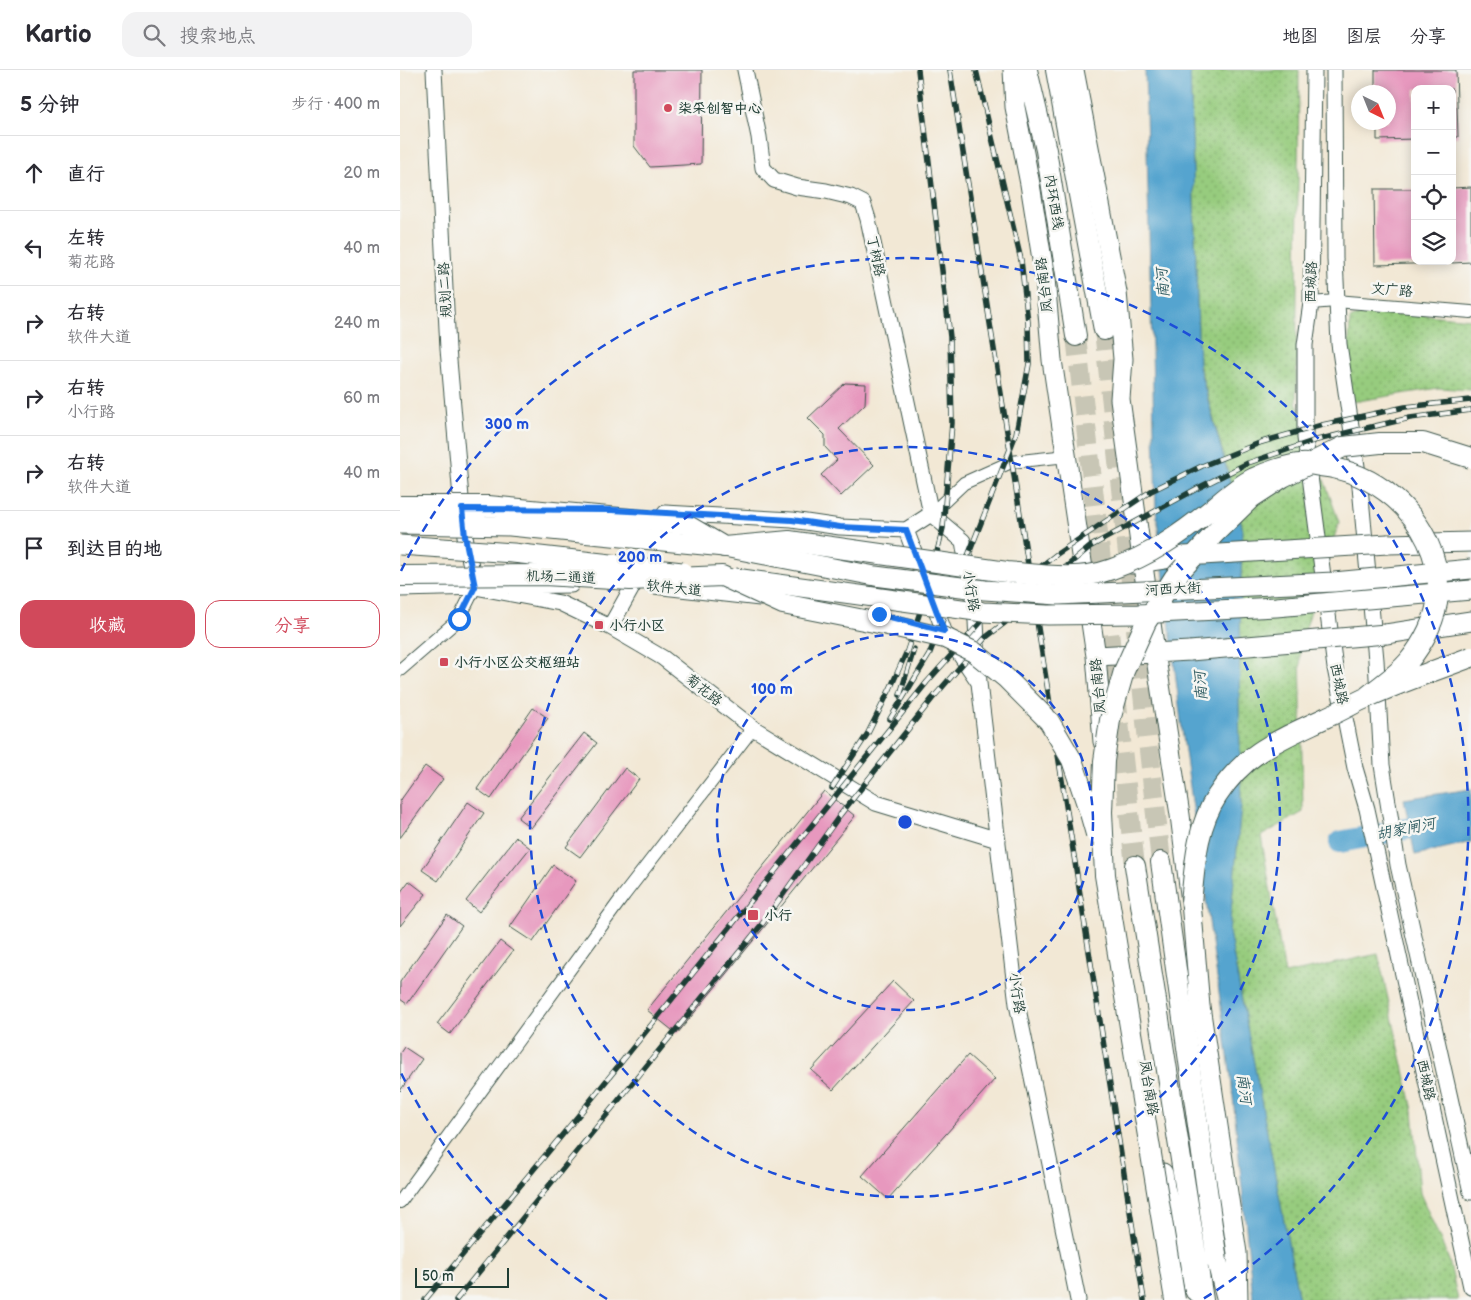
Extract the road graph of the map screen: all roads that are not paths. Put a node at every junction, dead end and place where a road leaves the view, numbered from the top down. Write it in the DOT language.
graph roads {
  1 [pos="434,70"];
  2 [pos="745,70"];
  3 [pos="1013,70"];
  4 [pos="1028,70"];
  5 [pos="1056,70"];
  6 [pos="1074,70"];
  7 [pos="1314,70"];
  8 [pos="1334,70"];
  9 [pos="1336,302"];
  10 [pos="1311,303"];
  11 [pos="1471,312"];
  12 [pos="1104,330"];
  13 [pos="1076,336"];
  14 [pos="1067,456"];
  15 [pos="1471,458"];
  16 [pos="400,506"];
  17 [pos="462,509"];
  18 [pos="400,510"];
  19 [pos="930,514"];
  20 [pos="400,524"];
  21 [pos="906,530"];
  22 [pos="1471,542"];
  23 [pos="400,545"];
  24 [pos="724,547"];
  25 [pos="1143,562"];
  26 [pos="1082,569"];
  27 [pos="1471,569"];
  28 [pos="400,576"];
  29 [pos="722,576"];
  30 [pos="634,584"];
  31 [pos="475,587"];
  32 [pos="400,589"];
  33 [pos="1471,590"];
  34 [pos="912,603"];
  35 [pos="1471,621"];
  36 [pos="610,627"];
  37 [pos="944,631"];
  38 [pos="1155,652"];
  39 [pos="1096,656"];
  40 [pos="1471,657"];
  41 [pos="400,670"];
  42 [pos="979,683"];
  43 [pos="1368,696"];
  44 [pos="753,728"];
  45 [pos="998,840"];
  46 [pos="1161,862"];
  47 [pos="1135,866"];
  48 [pos="1105,875"];
  49 [pos="1191,902"];
  50 [pos="1471,1192"];
  51 [pos="400,1202"];
  52 [pos="1471,1287"];
  53 [pos="1078,1300"];
  54 [pos="1174,1300"];
  55 [pos="1197,1300"];
  56 [pos="1203,1300"];
  57 [pos="1227,1300"];
  58 [pos="1238,1300"];
  1 -- 17 [label="street, 规划二路"];
  2 -- 19 [label="street, 丁树路"];
  3 -- 14 [label="main road, 凤台南路"];
  4 -- 13 [label="highway, 内环西线"];
  5 -- 12 [label="highway, 内环西线"];
  6 -- 25 [label="main road"];
  7 -- 10 [label="street, 西城路"];
  8 -- 9 [label="street, 西城路"];
  9 -- 10 [label="street, 文广路"];
  9 -- 11 [label="street, 文广路"];
  9 -- 50 [label="street, 西城路"];
  10 -- 52 [label="street, 西城路"];
  14 -- 19 [label="street"];
  14 -- 26 [label="main road, 凤台南路"];
  15 -- 48 [label="highway, bridge"];
  16 -- 24 [label="highway, bridge"];
  17 -- 18 [label="street"];
  17 -- 21 [label="street"];
  17 -- 31 [label="street"];
  19 -- 21 [label="street"];
  19 -- 42 [label="street, 小行路"];
  20 -- 24 [label="main road, bridge"];
  21 -- 37 [label="street, 小行路"];
  22 -- 25 [label="main road, bridge"];
  23 -- 29 [label="main road, 软件大道, bridge"];
  24 -- 27 [label="main road, 河西大街, bridge"];
  24 -- 43 [label="highway, bridge"];
  25 -- 26 [label="main road"];
  25 -- 38 [label="main road"];
  26 -- 39 [label="main road, 凤台南路"];
  28 -- 29 [label="highway, 机场二通道, bridge"];
  29 -- 34 [label="main road, 软件大道, bridge"];
  29 -- 48 [label="highway, bridge"];
  30 -- 31 [label="street, 软件大道"];
  30 -- 36 [label="street"];
  30 -- 37 [label="street, 软件大道"];
  31 -- 32 [label="street, 软件大道"];
  31 -- 36 [label="street, 菊花路"];
  31 -- 41 [label="street"];
  33 -- 34 [label="main road, 河西大街, bridge"];
  35 -- 38 [label="main road, bridge"];
  36 -- 44 [label="street, 菊花路"];
  37 -- 42 [label="street, 小行路"];
  38 -- 39 [label="main road"];
  38 -- 49 [label="main road, bridge"];
  39 -- 55 [label="main road, 凤台南路"];
  40 -- 43 [label="highway, bridge"];
  42 -- 45 [label="street, 小行路"];
  43 -- 49 [label="highway, bridge"];
  44 -- 45 [label="street, 菊花路"];
  44 -- 51 [label="street"];
  45 -- 53 [label="street, 小行路"];
  46 -- 57 [label="highway"];
  47 -- 56 [label="highway, 凤台南路"];
  48 -- 54 [label="highway, bridge"];
  49 -- 58 [label="main road"];
}
